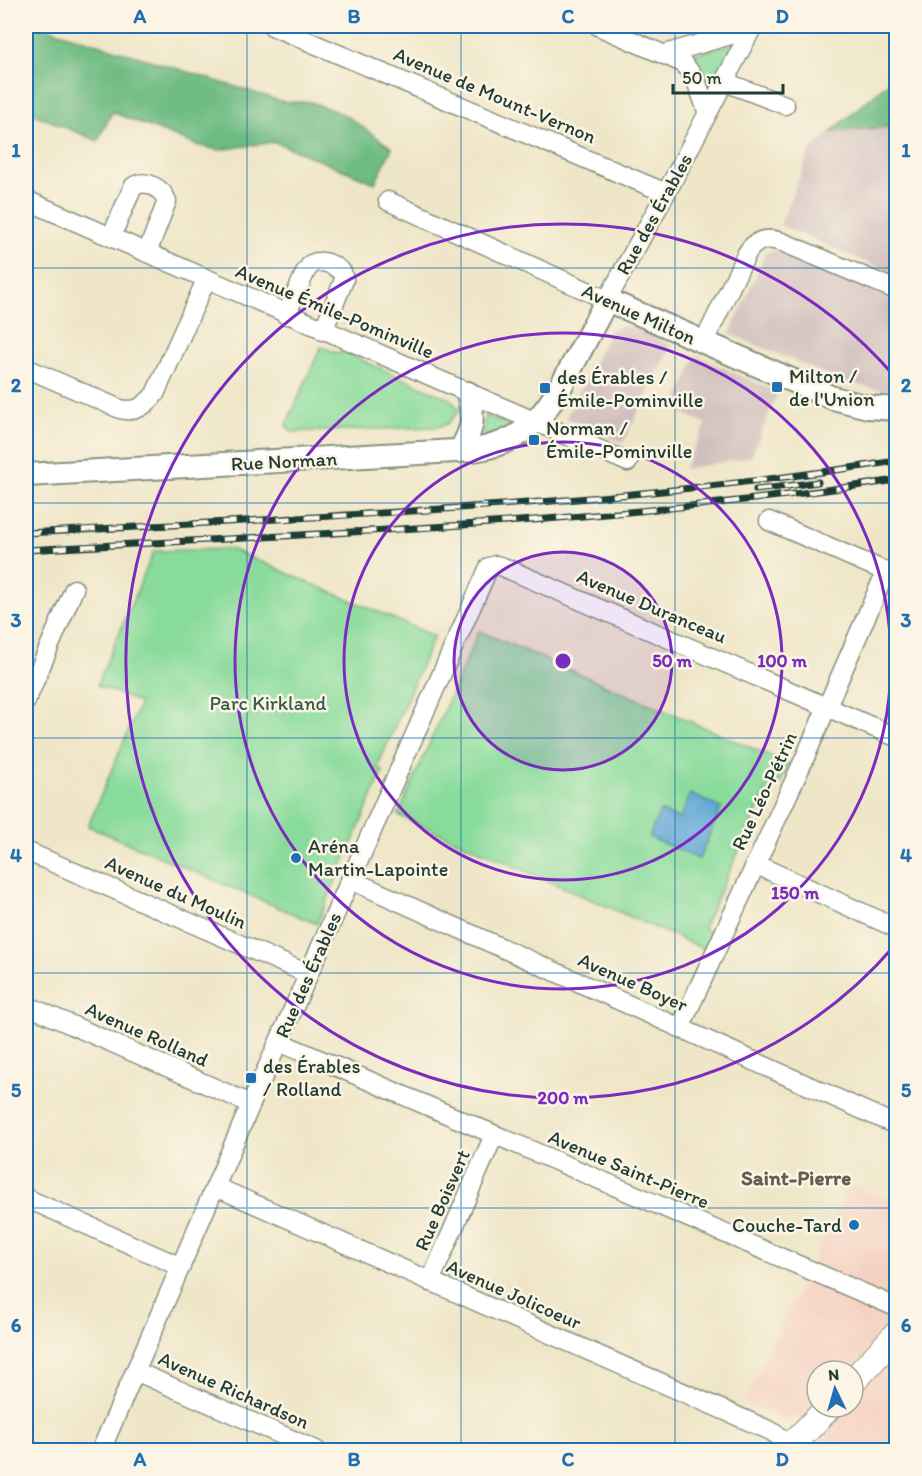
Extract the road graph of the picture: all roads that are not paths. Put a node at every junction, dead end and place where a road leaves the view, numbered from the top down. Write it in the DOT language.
graph roads {
  1 [pos="272,26"];
  2 [pos="598,26"];
  3 [pos="751,30"];
  4 [pos="665,54"];
  5 [pos="725,82"];
  6 [pos="785,105"];
  7 [pos="708,113"];
  8 [pos="666,193"];
  9 [pos="26,200"];
  10 [pos="387,201"];
  11 [pos="111,237"];
  12 [pos="147,253"];
  13 [pos="206,280"];
  14 [pos="897,290"];
  15 [pos="607,300"];
  16 [pos="286,315"];
  17 [pos="323,331"];
  18 [pos="704,342"];
  19 [pos="26,368"];
  20 [pos="468,393"];
  21 [pos="897,409"];
  22 [pos="535,422"];
  23 [pos="460,451"];
  24 [pos="627,462"];
  25 [pos="26,474"];
  26 [pos="769,521"];
  27 [pos="489,567"];
  28 [pos="891,573"];
  29 [pos="74,589"];
  30 [pos="26,701"];
  31 [pos="827,707"];
  32 [pos="897,737"];
  33 [pos="26,851"];
  34 [pos="755,864"];
  35 [pos="351,880"];
  36 [pos="897,928"];
  37 [pos="308,974"];
  38 [pos="26,1005"];
  39 [pos="680,1028"];
  40 [pos="279,1042"];
  41 [pos="251,1104"];
  42 [pos="897,1125"];
  43 [pos="494,1135"];
  44 [pos="216,1187"];
  45 [pos="26,1198"];
  46 [pos="182,1267"];
  47 [pos="430,1282"];
  48 [pos="897,1307"];
  49 [pos="897,1335"];
  50 [pos="865,1368"];
  51 [pos="135,1371"];
  52 [pos="818,1419"];
  53 [pos="790,1448"];
  54 [pos="102,1450"];
  55 [pos="316,1450"];
  1 -- 8 [label="street, Avenue de Mount-Vernon"];
  2 -- 4 [label="street"];
  3 -- 4 [label="street"];
  3 -- 5 [label="street, Rue des Érables"];
  4 -- 7 [label="street"];
  5 -- 6 [label="street"];
  5 -- 7 [label="street, Rue des Érables"];
  7 -- 8 [label="street, Rue des Érables"];
  8 -- 15 [label="street, Rue des Érables"];
  9 -- 11 [label="street, Avenue Émile-Pominville"];
  10 -- 15 [label="street, Avenue Milton"];
  11 -- 12 [label="street, Avenue Émile-Pominville"];
  11 -- 12 [label="street"];
  12 -- 13 [label="street, Avenue Émile-Pominville"];
  13 -- 16 [label="street, Avenue Émile-Pominville"];
  13 -- 19 [label="street"];
  14 -- 18 [label="street"];
  15 -- 18 [label="street, Avenue Milton"];
  15 -- 22 [label="street, Rue des Érables"];
  16 -- 17 [label="street, Avenue Émile-Pominville"];
  16 -- 17 [label="street"];
  17 -- 20 [label="street, Avenue Émile-Pominville"];
  18 -- 21 [label="street, Avenue Milton"];
  20 -- 22 [label="street, Avenue Émile-Pominville"];
  20 -- 23 [label="street"];
  22 -- 23 [label="street, Rue Norman"];
  22 -- 24 [label="street, Avenue Émile-Pominville"];
  23 -- 25 [label="street, Rue Norman"];
  26 -- 28 [label="street"];
  27 -- 31 [label="street, Avenue Duranceau"];
  27 -- 35 [label="street, Rue des Érables"];
  28 -- 31 [label="street, Rue Léo-Pétrin"];
  29 -- 30 [label="street"];
  31 -- 32 [label="street, Avenue Duranceau"];
  31 -- 34 [label="street, Rue Léo-Pétrin"];
  33 -- 37 [label="street, Avenue du Moulin"];
  34 -- 36 [label="street"];
  34 -- 39 [label="street, Rue Léo-Pétrin"];
  35 -- 37 [label="street, Rue des Érables"];
  35 -- 39 [label="street, Avenue Boyer"];
  37 -- 40 [label="street, Rue des Érables"];
  38 -- 41 [label="street, Avenue Rolland"];
  39 -- 42 [label="street, Avenue Boyer"];
  40 -- 41 [label="street, Rue des Érables"];
  40 -- 43 [label="street, Avenue Saint-Pierre"];
  41 -- 44 [label="street, Rue des Érables"];
  43 -- 47 [label="street, Rue Boisvert"];
  43 -- 48 [label="street, Avenue Saint-Pierre"];
  44 -- 46 [label="street, Rue des Érables"];
  44 -- 47 [label="street, Avenue Jolicoeur"];
  45 -- 46 [label="street"];
  46 -- 51 [label="street, Rue des Érables"];
  47 -- 53 [label="street, Avenue Jolicoeur"];
  49 -- 50 [label="main road"];
  51 -- 54 [label="street, Rue des Érables"];
  51 -- 55 [label="street, Avenue Richardson"];
  52 -- 53 [label="main road"];
}
